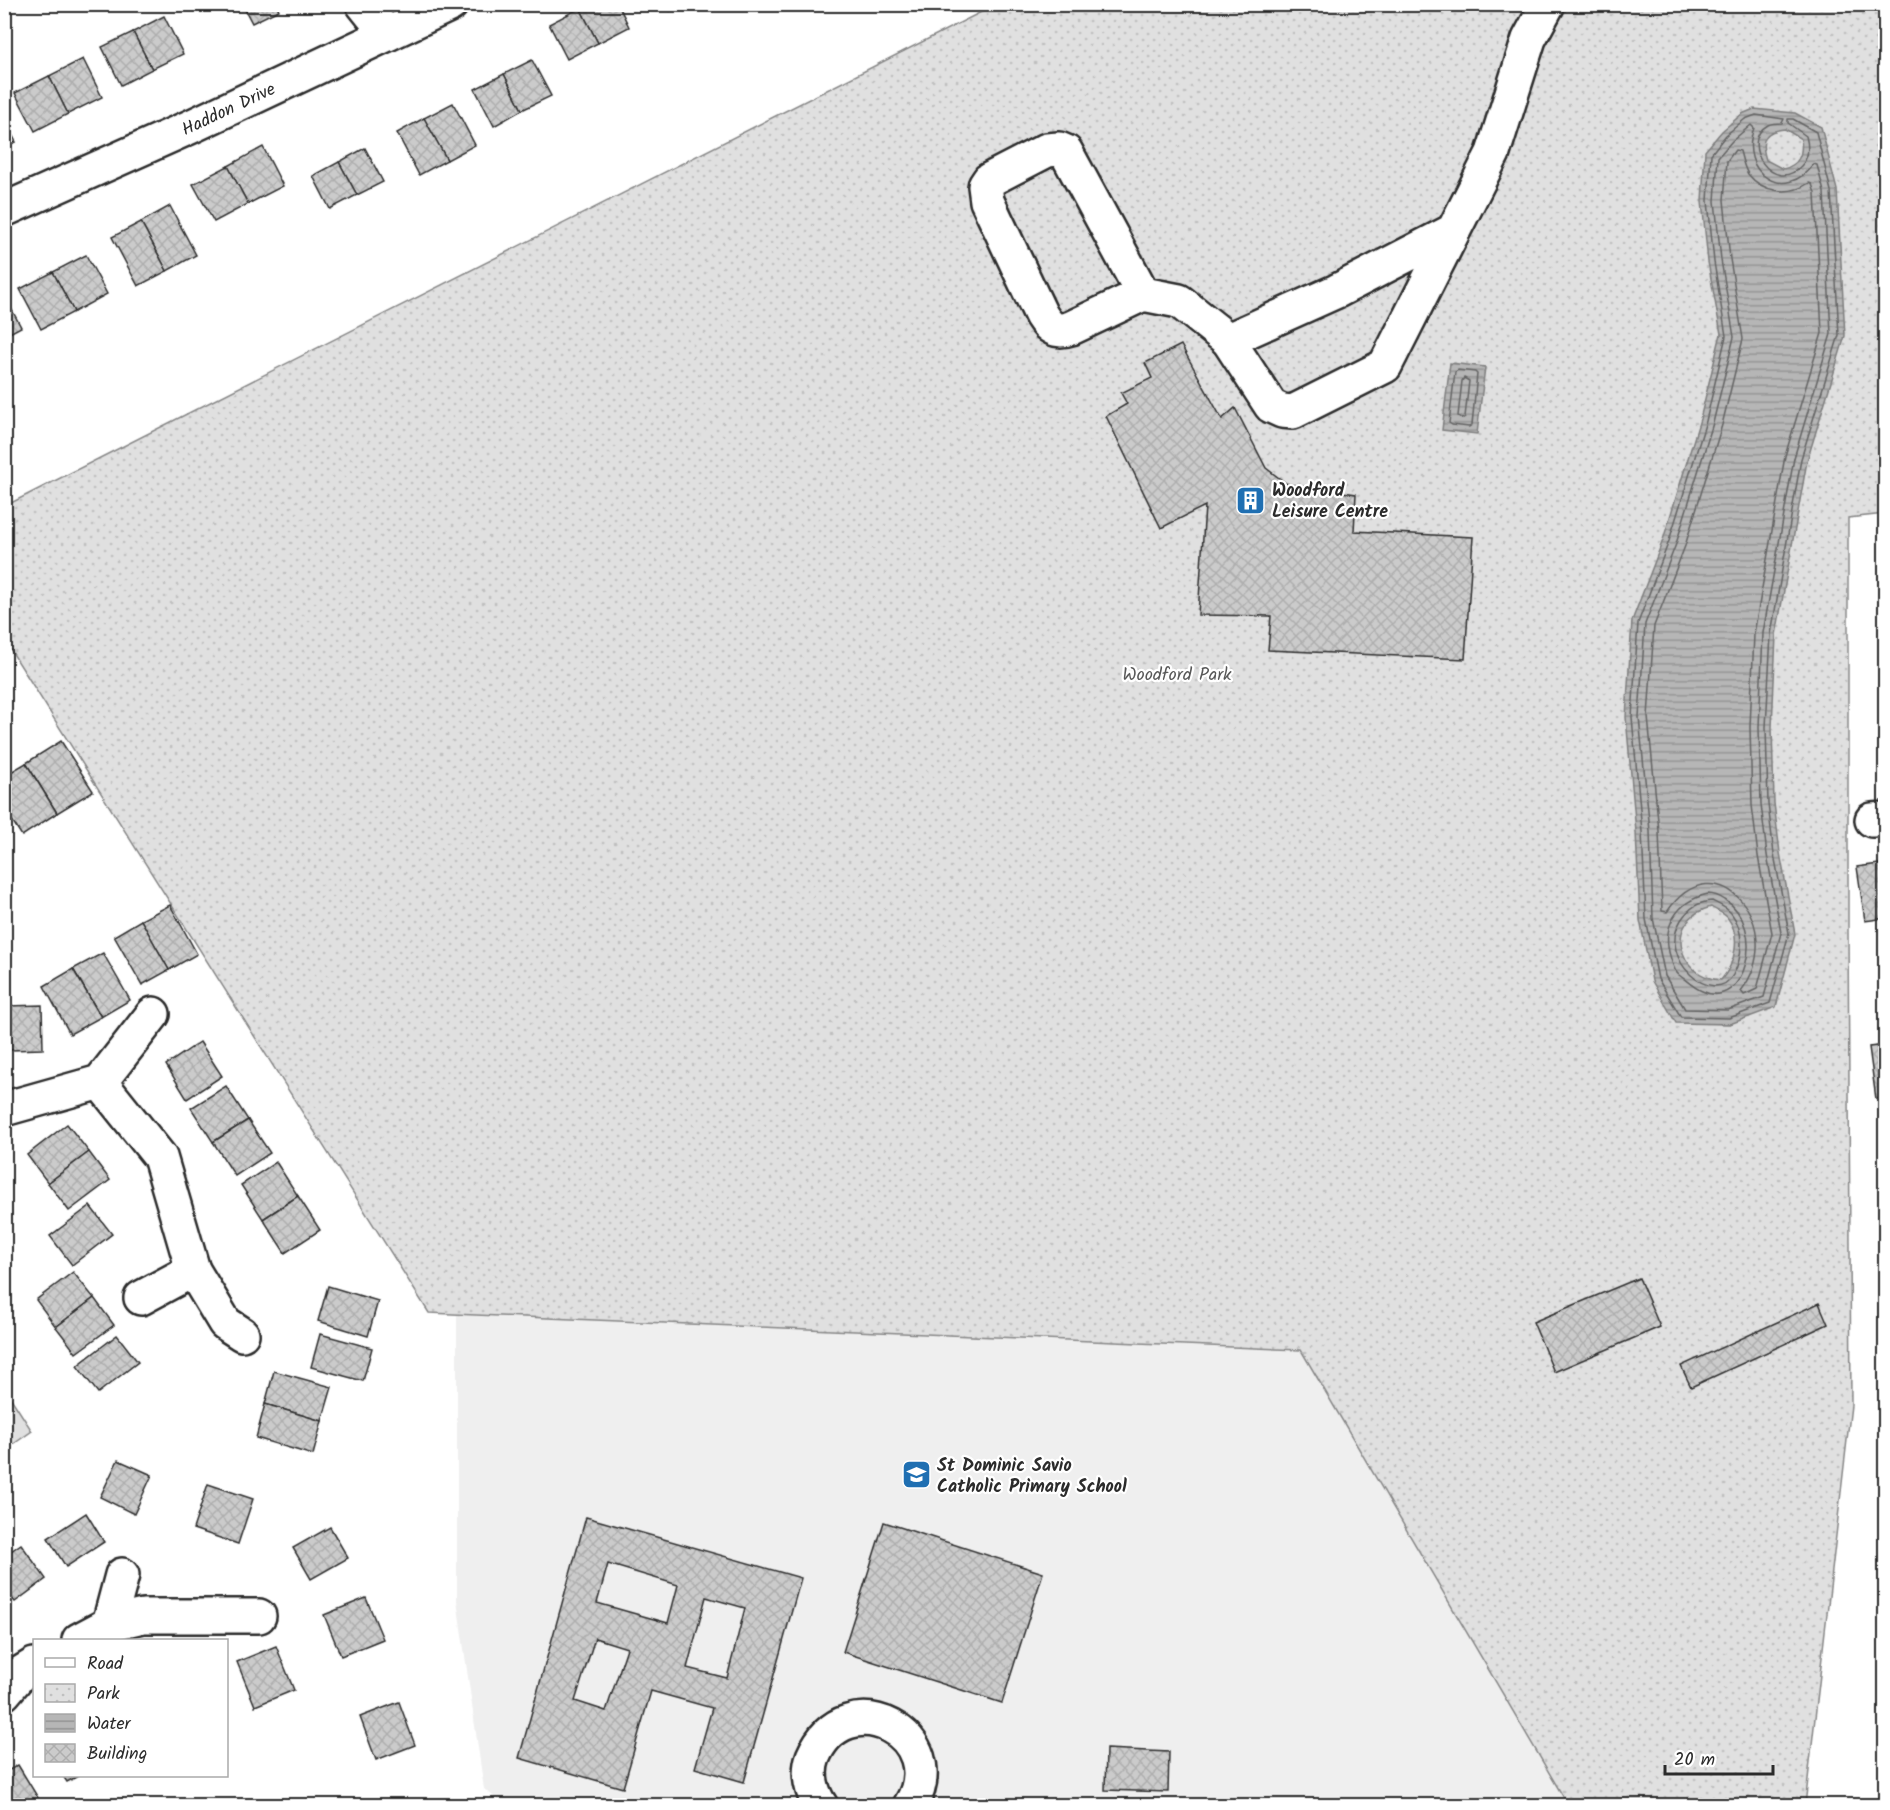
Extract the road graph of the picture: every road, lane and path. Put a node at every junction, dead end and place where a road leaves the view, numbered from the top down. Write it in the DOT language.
graph roads {
  1 [pos="363,4"];
  2 [pos="451,4"];
  3 [pos="1548,4"];
  4 [pos="387,34"];
  5 [pos="4,210"];
  6 [pos="1453,231"];
  7 [pos="1143,294"];
  8 [pos="1228,340"];
  9 [pos="153,1014"];
  10 [pos="100,1082"];
  11 [pos="4,1109"];
  12 [pos="193,1270"];
  13 [pos="141,1298"];
  14 [pos="242,1334"];
  15 [pos="122,1575"];
  16 [pos="259,1616"];
  17 [pos="110,1623"];
  18 [pos="82,1639"];
  19 [pos="33,1666"];
  20 [pos="4,1693"];
  21 [pos="821,1806"];
  22 [pos="910,1806"];
  1 -- 4 [label="street"];
  2 -- 4 [label="street, Haddon Drive"];
  3 -- 6 [label="street"];
  4 -- 5 [label="street, Haddon Drive"];
  6 -- 8 [label="street"];
  6 -- 8 [label="street"];
  7 -- 7 [label="street"];
  7 -- 8 [label="street"];
  9 -- 10 [label="street"];
  10 -- 11 [label="street"];
  10 -- 12 [label="street"];
  12 -- 13 [label="street"];
  12 -- 14 [label="street"];
  15 -- 17 [label="street"];
  16 -- 17 [label="street"];
  17 -- 18 [label="street"];
  19 -- 20 [label="street"];
  21 -- 22 [label="street"];
}
